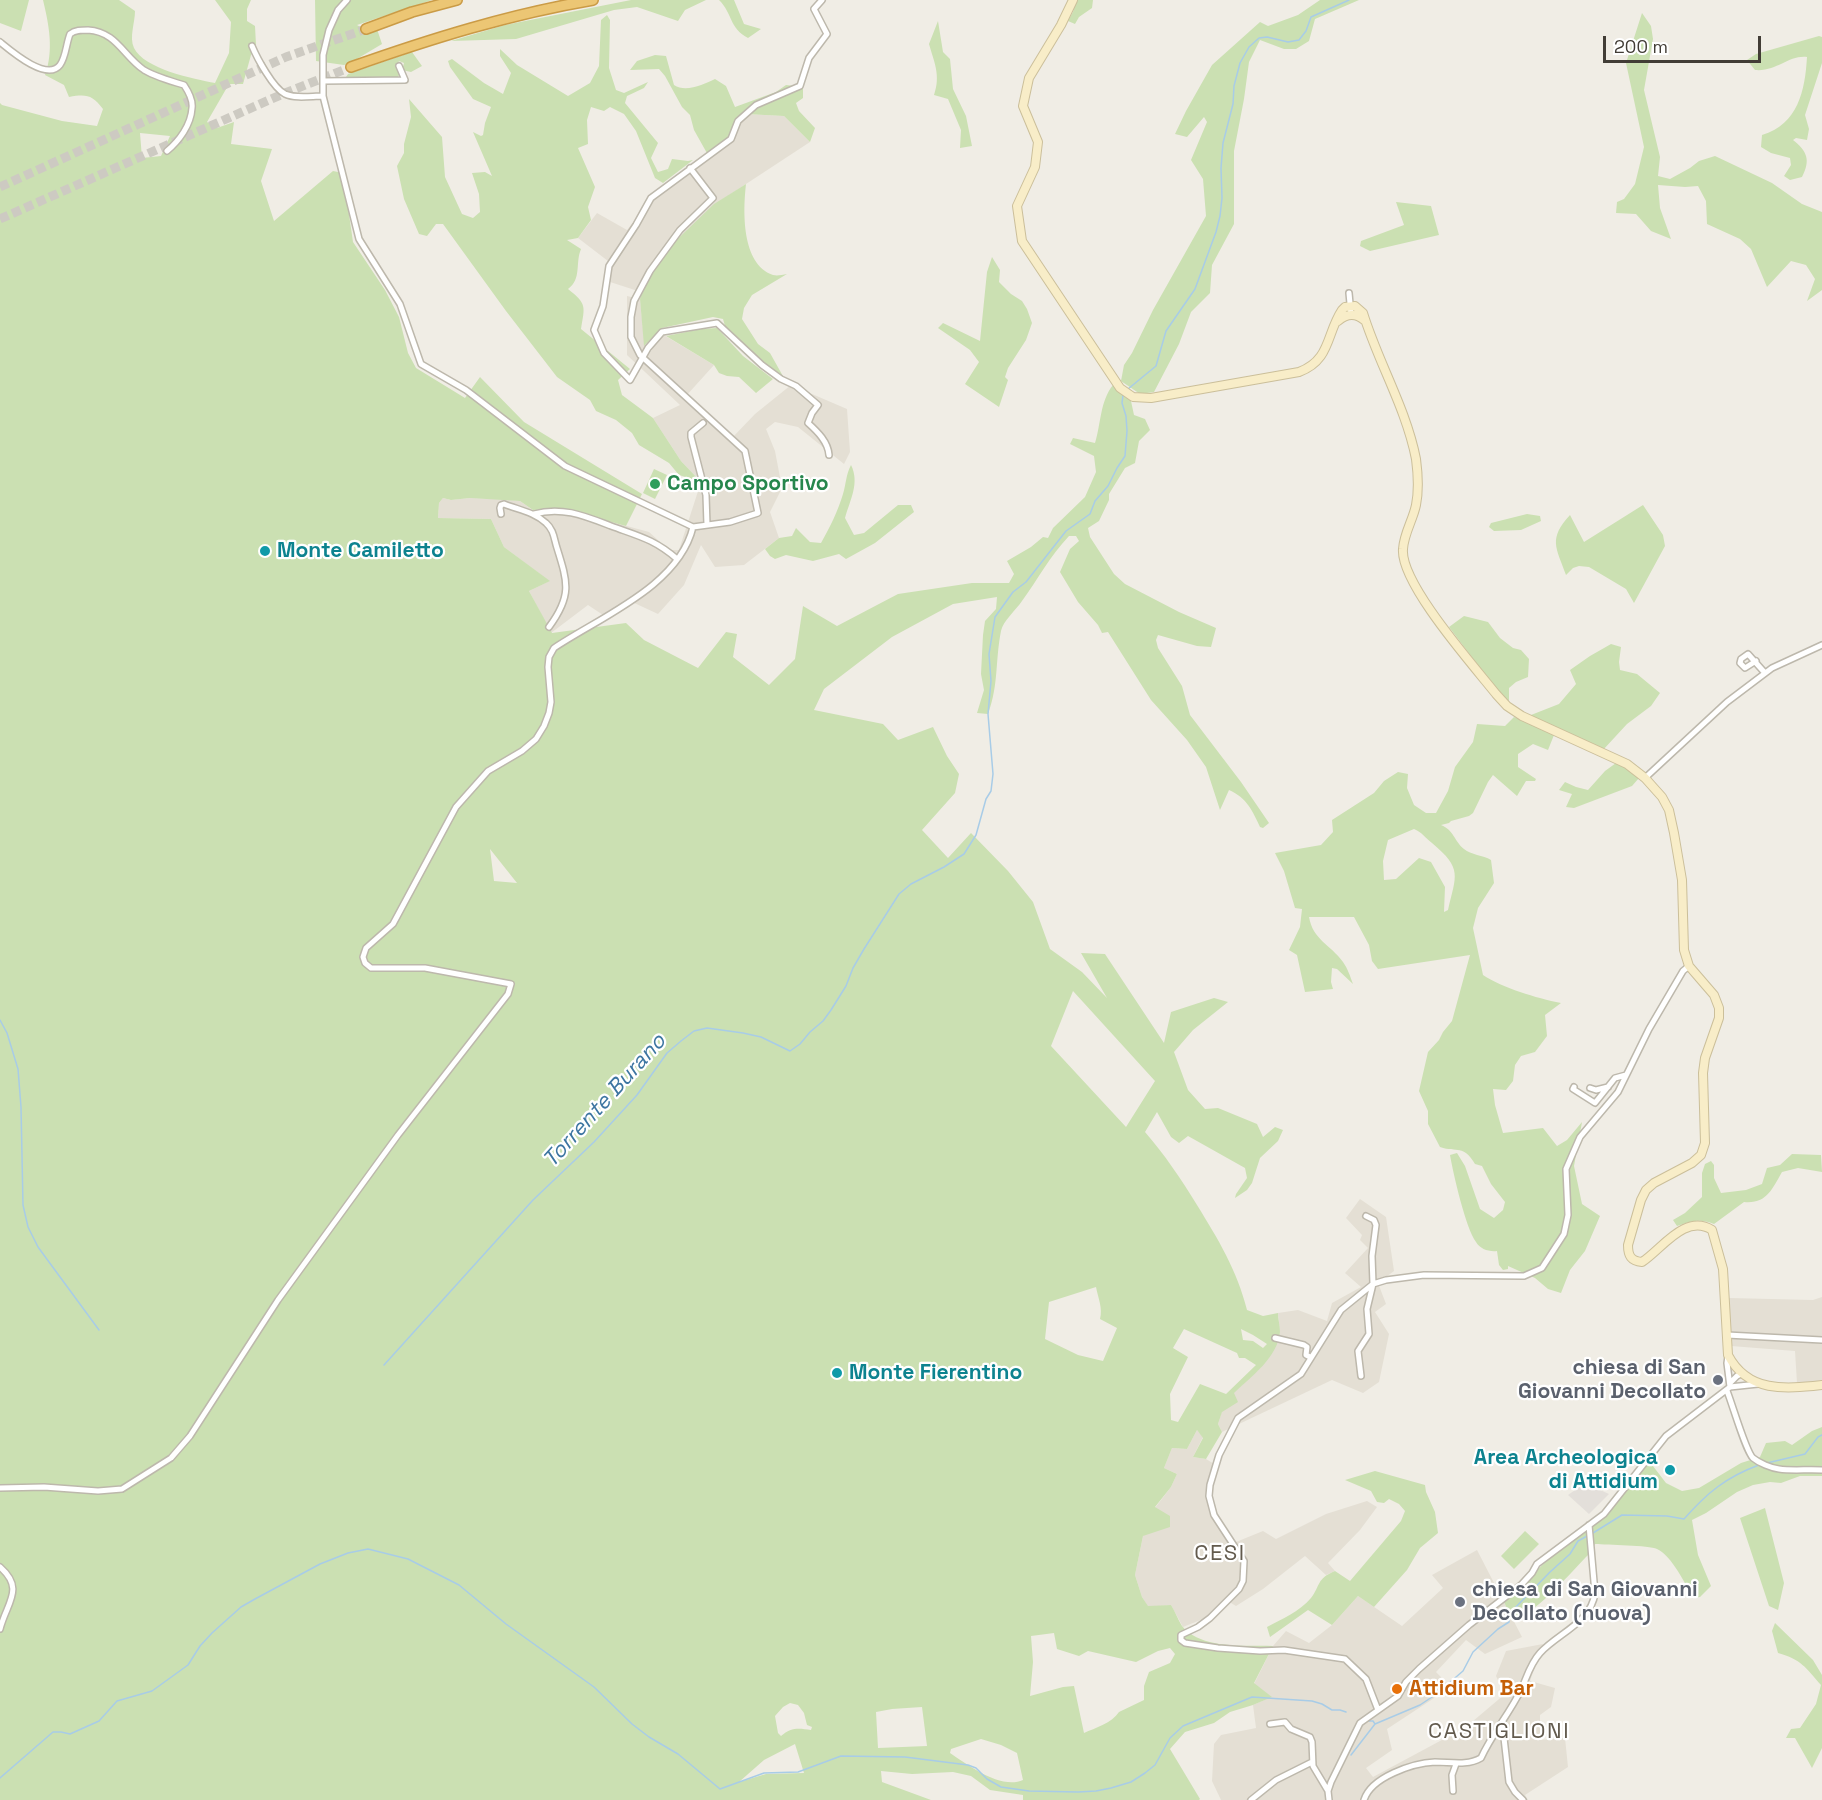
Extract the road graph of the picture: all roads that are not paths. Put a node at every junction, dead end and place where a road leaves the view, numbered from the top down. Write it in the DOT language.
graph roads {
  1 [pos="347,0"];
  2 [pos="457,0"];
  3 [pos="593,0"];
  4 [pos="822,0"];
  5 [pos="1073,0"];
  6 [pos="366,29"];
  7 [pos="0,42"];
  8 [pos="252,46"];
  9 [pos="399,66"];
  10 [pos="351,67"];
  11 [pos="323,81"];
  12 [pos="323,96"];
  13 [pos="167,151"];
  14 [pos="690,168"];
  15 [pos="1349,293"];
  16 [pos="1350,310"];
  17 [pos="643,357"];
  18 [pos="703,423"];
  19 [pos="829,455"];
  20 [pos="501,514"];
  21 [pos="534,514"];
  22 [pos="707,525"];
  23 [pos="693,527"];
  24 [pos="677,559"];
  25 [pos="549,627"];
  26 [pos="1822,645"];
  27 [pos="1756,661"];
  28 [pos="1765,673"];
  29 [pos="1646,778"];
  30 [pos="1689,966"];
  31 [pos="1626,1075"];
  32 [pos="1574,1087"];
  33 [pos="1608,1087"];
  34 [pos="1590,1088"];
  35 [pos="1366,1216"];
  36 [pos="1373,1284"];
  37 [pos="1727,1335"];
  38 [pos="1275,1338"];
  39 [pos="1822,1340"];
  40 [pos="1728,1355"];
  41 [pos="1310,1357"];
  42 [pos="1742,1374"];
  43 [pos="1361,1376"];
  44 [pos="1759,1384"];
  45 [pos="1822,1385"];
  46 [pos="1731,1387"];
  47 [pos="1822,1470"];
  48 [pos="0,1488"];
  49 [pos="1589,1526"];
  50 [pos="0,1567"];
  51 [pos="0,1629"];
  52 [pos="1378,1710"];
  53 [pos="1270,1724"];
  54 [pos="1501,1724"];
  55 [pos="1312,1762"];
  56 [pos="1456,1764"];
  57 [pos="1328,1791"];
  58 [pos="1453,1791"];
  59 [pos="1251,1800"];
  60 [pos="1329,1800"];
  61 [pos="1364,1800"];
  62 [pos="1522,1800"];
  1 -- 11 [label="street"];
  2 -- 6 [label="highway"];
  3 -- 10 [label="highway"];
  4 -- 14 [label="street"];
  5 -- 16 [label="main road"];
  7 -- 13 [label="street"];
  8 -- 12 [label="street"];
  9 -- 11 [label="street"];
  11 -- 12 [label="street"];
  12 -- 23 [label="street"];
  14 -- 17 [label="street"];
  14 -- 17 [label="street"];
  15 -- 16 [label="street"];
  16 -- 29 [label="main road"];
  17 -- 19 [label="street"];
  17 -- 22 [label="street"];
  18 -- 22 [label="street"];
  20 -- 21 [label="street"];
  21 -- 24 [label="street"];
  21 -- 25 [label="street"];
  22 -- 23 [label="street"];
  23 -- 24 [label="street"];
  24 -- 48 [label="street"];
  26 -- 28 [label="street"];
  27 -- 28 [label="street"];
  28 -- 29 [label="street"];
  29 -- 30 [label="main road"];
  30 -- 31 [label="street"];
  30 -- 37 [label="main road"];
  31 -- 33 [label="street"];
  31 -- 36 [label="street"];
  32 -- 33 [label="street"];
  33 -- 34 [label="street"];
  35 -- 36 [label="street"];
  36 -- 41 [label="street"];
  36 -- 43 [label="street"];
  37 -- 39 [label="street"];
  37 -- 40 [label="main road"];
  38 -- 41 [label="street"];
  40 -- 42 [label="main road"];
  40 -- 46 [label="street"];
  41 -- 52 [label="street"];
  42 -- 44 [label="main road"];
  42 -- 46 [label="street"];
  44 -- 45 [label="main road"];
  44 -- 46 [label="street"];
  46 -- 47 [label="street"];
  46 -- 49 [label="street"];
  49 -- 52 [label="street"];
  49 -- 54 [label="street"];
  50 -- 51 [label="street"];
  52 -- 57 [label="street"];
  53 -- 55 [label="street"];
  54 -- 56 [label="street"];
  54 -- 62 [label="street"];
  55 -- 57 [label="street"];
  55 -- 59 [label="street"];
  56 -- 58 [label="street"];
  56 -- 61 [label="street"];
  57 -- 60 [label="street"];
}
